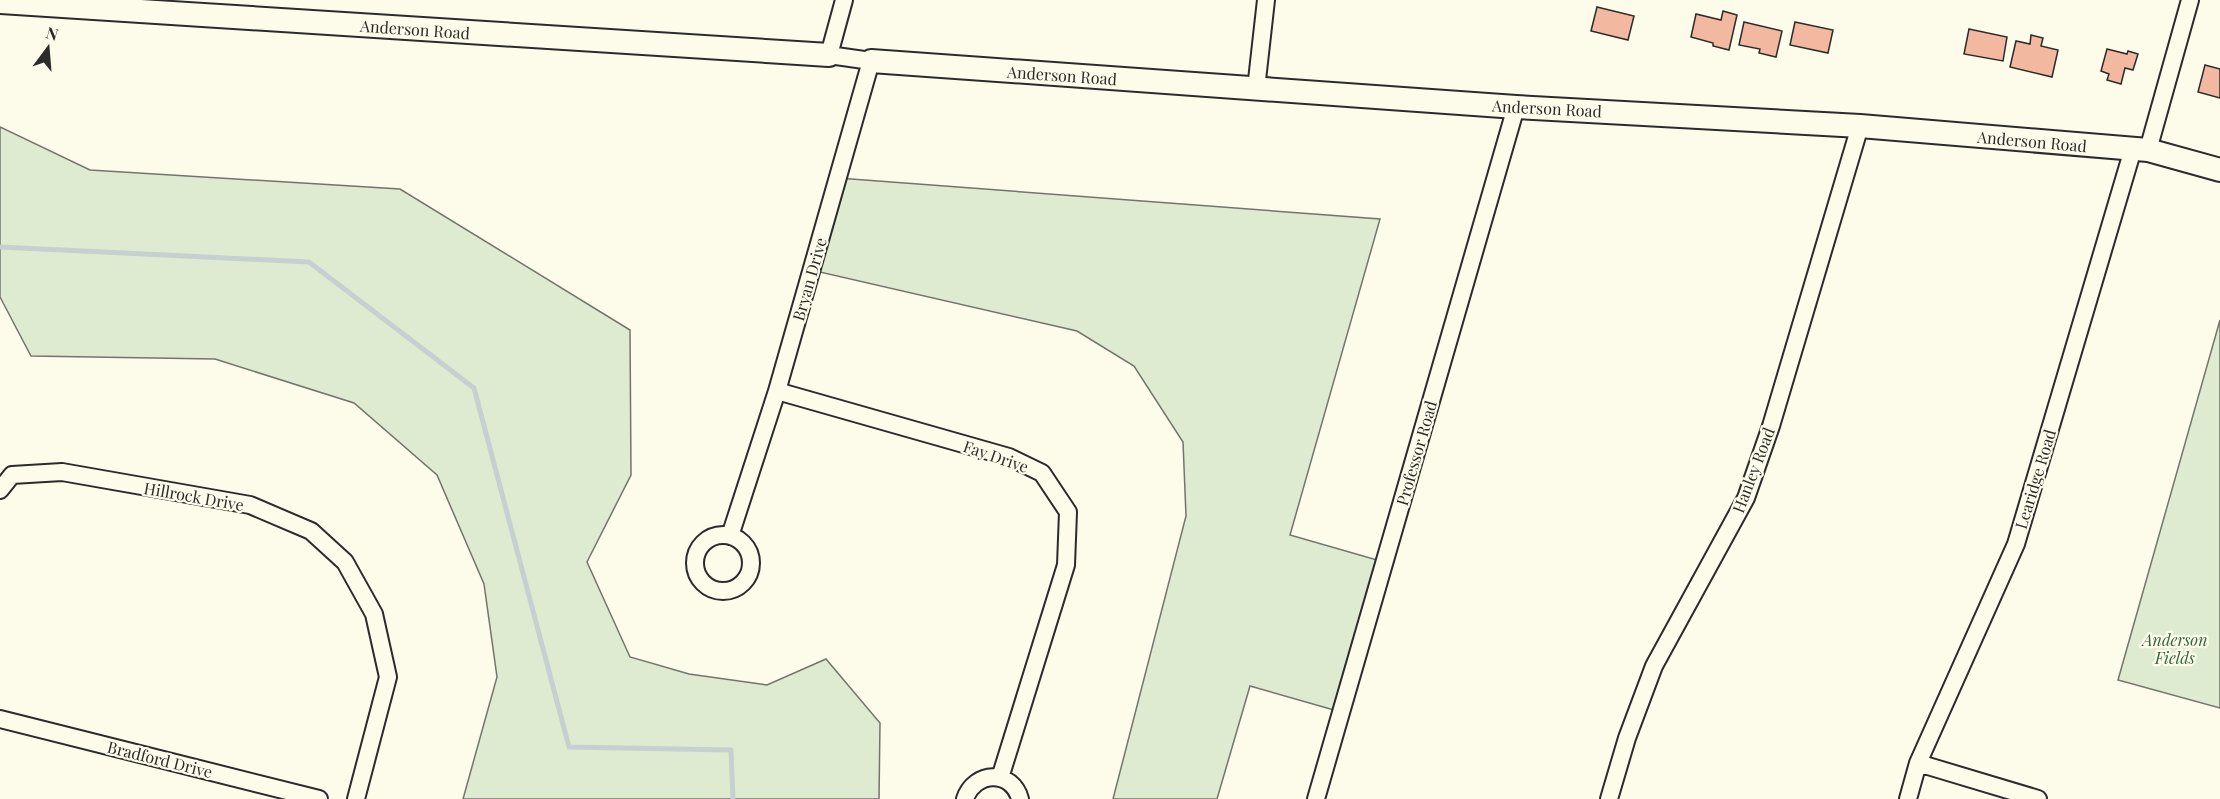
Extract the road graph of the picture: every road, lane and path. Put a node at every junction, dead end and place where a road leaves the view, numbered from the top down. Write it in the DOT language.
graph roads {
  1 [pos="844,0"];
  2 [pos="1266,0"];
  3 [pos="2190,0"];
  4 [pos="0,2"];
  5 [pos="68,3"];
  6 [pos="829,56"];
  7 [pos="871,61"];
  8 [pos="1256,89"];
  9 [pos="1516,107"];
  10 [pos="1860,126"];
  11 [pos="2141,149"];
  12 [pos="2220,170"];
  13 [pos="777,391"];
  14 [pos="0,490"];
  15 [pos="730,536"];
  16 [pos="0,719"];
  17 [pos="1918,763"];
  18 [pos="1000,778"];
  19 [pos="319,799"];
  20 [pos="356,799"];
  21 [pos="965,799"];
  22 [pos="1020,799"];
  23 [pos="1316,799"];
  24 [pos="1610,799"];
  25 [pos="1908,799"];
  26 [pos="2038,799"];
  1 -- 6 [label="street"];
  2 -- 8 [label="street"];
  3 -- 11 [label="street, Learidge Road"];
  4 -- 5 [label="street, Anderson Road"];
  5 -- 6 [label="street, Anderson Road"];
  6 -- 7 [label="street"];
  7 -- 8 [label="street, Anderson Road"];
  7 -- 13 [label="street, Bryan Drive"];
  8 -- 9 [label="street, Anderson Road"];
  9 -- 10 [label="street, Anderson Road"];
  9 -- 23 [label="street, Professor Road"];
  10 -- 11 [label="street, Anderson Road"];
  10 -- 24 [label="street, Hanley Road"];
  11 -- 12 [label="street, Anderson Road"];
  11 -- 17 [label="street, Learidge Road"];
  13 -- 15 [label="street, Bryan Drive"];
  13 -- 18 [label="street, Fay Drive"];
  14 -- 20 [label="street, Hillrock Drive"];
  16 -- 19 [label="street, Bradford Drive"];
  17 -- 25 [label="street, Learidge Road"];
  17 -- 26 [label="street"];
  18 -- 21 [label="street"];
  18 -- 22 [label="street"];
}
